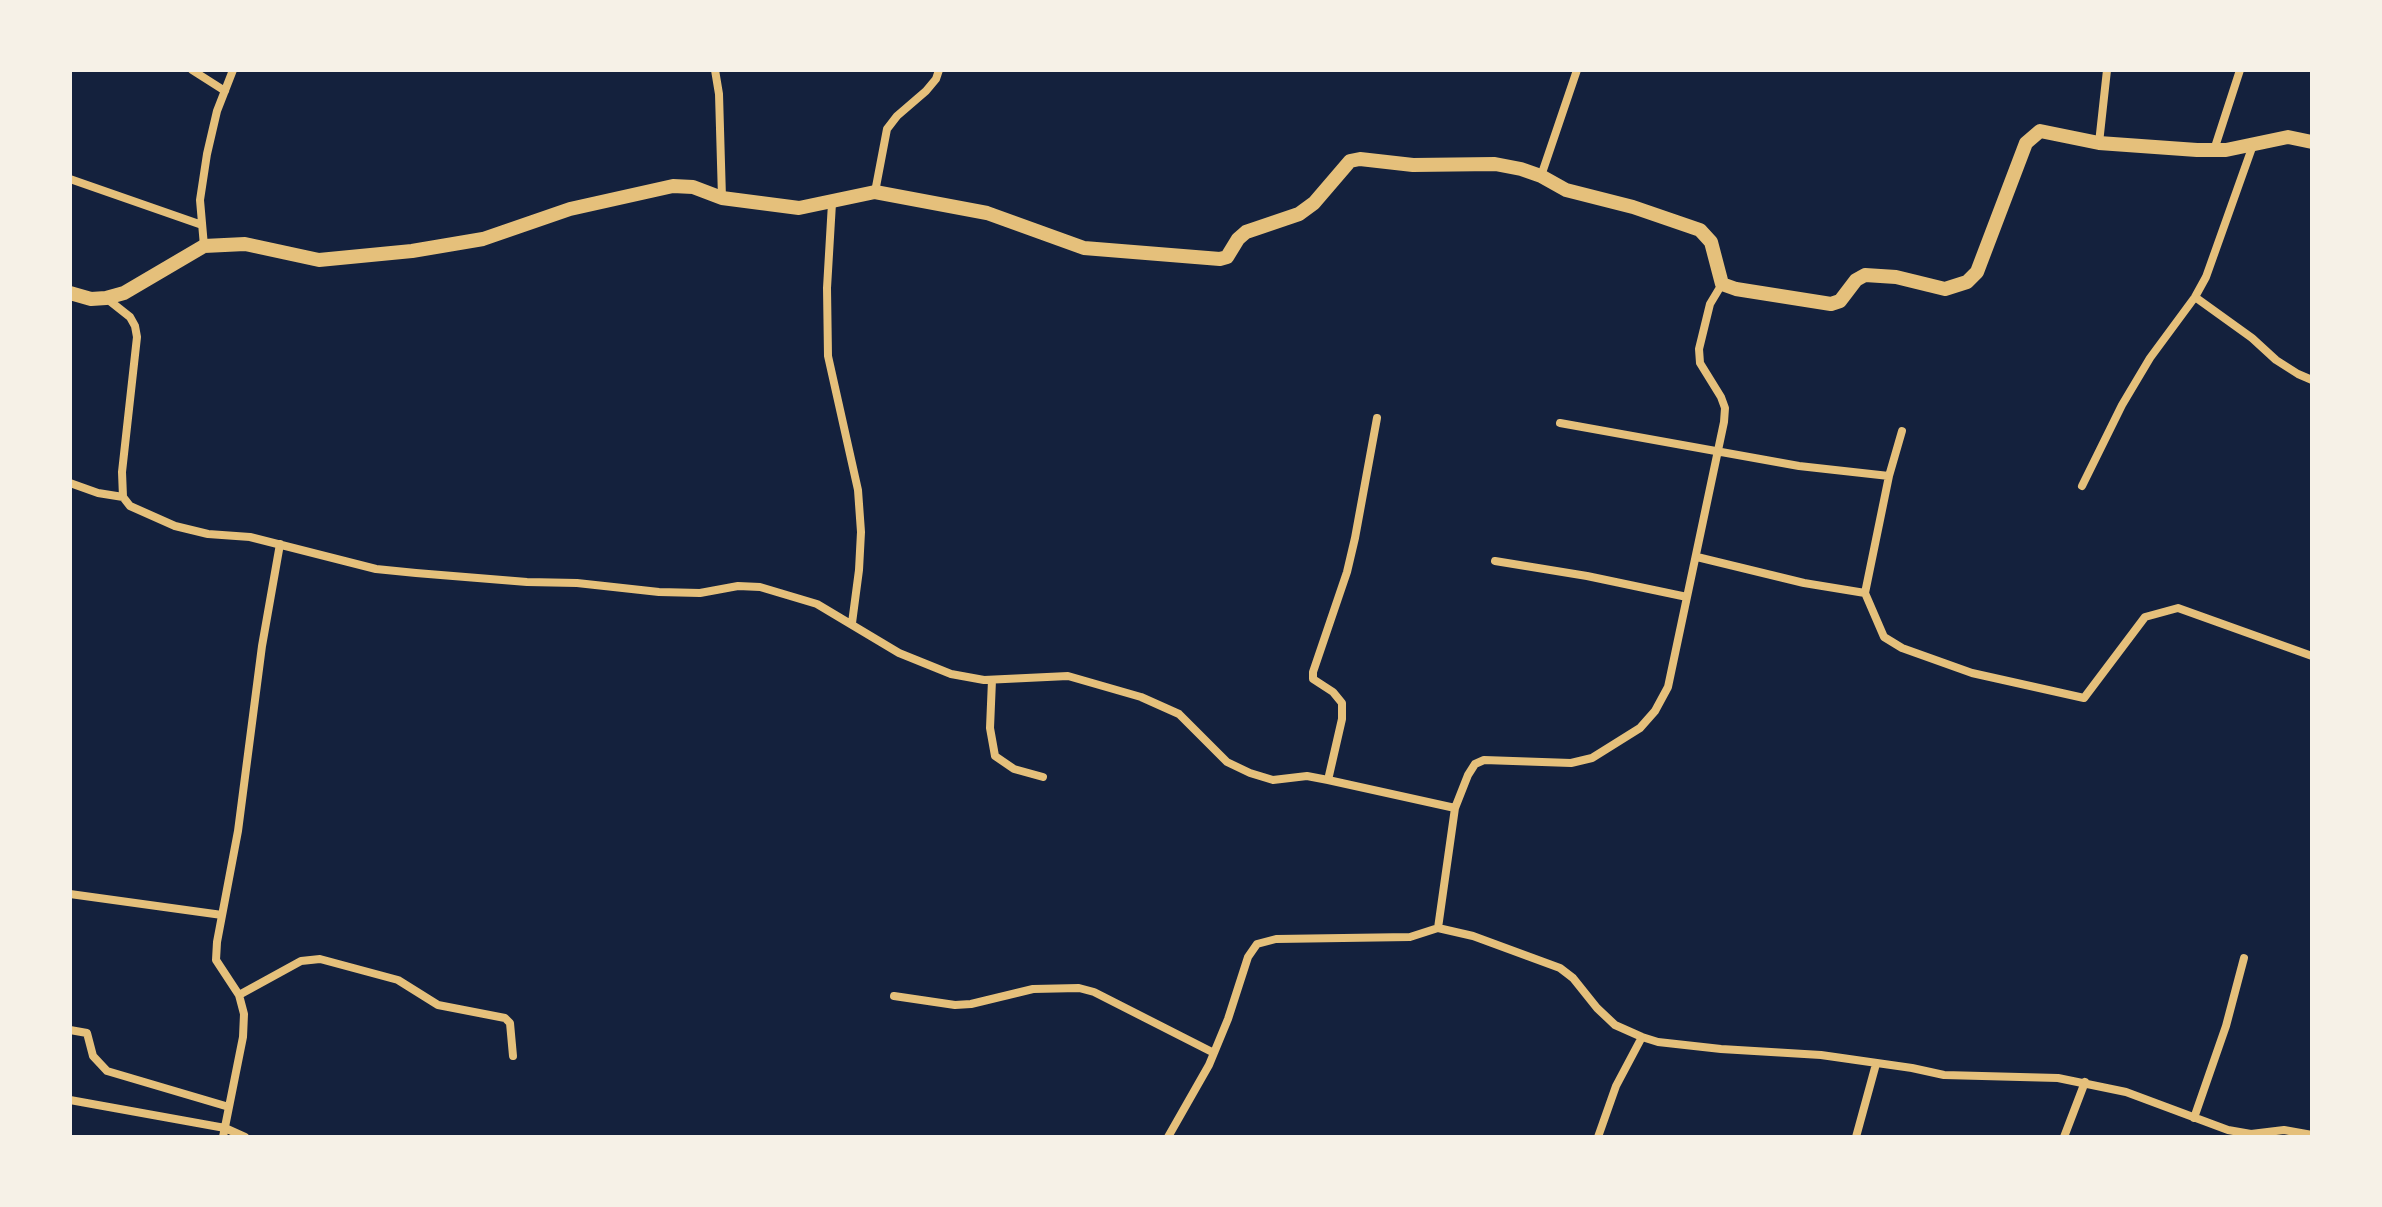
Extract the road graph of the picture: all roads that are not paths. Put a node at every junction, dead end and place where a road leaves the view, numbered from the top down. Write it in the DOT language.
graph roads {
  1 [pos="192,70"];
  2 [pos="233,70"];
  3 [pos="715,70"];
  4 [pos="939,70"];
  5 [pos="1577,70"];
  6 [pos="2107,70"];
  7 [pos="2240,70"];
  8 [pos="225,91"];
  9 [pos="2312,142"];
  10 [pos="2099,143"];
  11 [pos="2253,144"];
  12 [pos="2214,150"];
  13 [pos="1541,176"];
  14 [pos="70,179"];
  15 [pos="875,192"];
  16 [pos="722,198"];
  17 [pos="832,203"];
  18 [pos="202,225"];
  19 [pos="204,246"];
  20 [pos="1722,284"];
  21 [pos="70,293"];
  22 [pos="2195,297"];
  23 [pos="106,298"];
  24 [pos="2312,380"];
  25 [pos="1377,418"];
  26 [pos="1560,423"];
  27 [pos="1902,431"];
  28 [pos="1719,449"];
  29 [pos="1889,476"];
  30 [pos="70,483"];
  31 [pos="2082,486"];
  32 [pos="123,497"];
  33 [pos="280,544"];
  34 [pos="1697,557"];
  35 [pos="1495,561"];
  36 [pos="1865,593"];
  37 [pos="1687,597"];
  38 [pos="852,623"];
  39 [pos="2312,656"];
  40 [pos="992,680"];
  41 [pos="1043,777"];
  42 [pos="1328,780"];
  43 [pos="1455,808"];
  44 [pos="70,894"];
  45 [pos="222,915"];
  46 [pos="1438,928"];
  47 [pos="2244,958"];
  48 [pos="239,995"];
  49 [pos="894,996"];
  50 [pos="70,1030"];
  51 [pos="1642,1037"];
  52 [pos="1214,1053"];
  53 [pos="513,1056"];
  54 [pos="1876,1064"];
  55 [pos="2085,1082"];
  56 [pos="70,1100"];
  57 [pos="229,1107"];
  58 [pos="2194,1118"];
  59 [pos="224,1132"];
  60 [pos="2312,1135"];
  61 [pos="245,1137"];
  62 [pos="1168,1137"];
  63 [pos="1598,1137"];
  64 [pos="1856,1137"];
  65 [pos="2064,1137"];
  1 -- 8 [label="street"];
  2 -- 8 [label="street"];
  3 -- 16 [label="street"];
  4 -- 15 [label="street"];
  5 -- 13 [label="street"];
  6 -- 10 [label="street"];
  7 -- 12 [label="street"];
  8 -- 18 [label="street"];
  9 -- 11 [label="street"];
  10 -- 12 [label="street"];
  10 -- 20 [label="street"];
  11 -- 12 [label="street"];
  11 -- 22 [label="street"];
  13 -- 15 [label="street"];
  13 -- 20 [label="street"];
  14 -- 18 [label="street"];
  15 -- 17 [label="street"];
  16 -- 17 [label="street"];
  16 -- 19 [label="street"];
  17 -- 38 [label="street"];
  18 -- 19 [label="street"];
  19 -- 23 [label="street"];
  20 -- 28 [label="street"];
  21 -- 23 [label="street"];
  22 -- 24 [label="street"];
  22 -- 31 [label="street"];
  23 -- 32 [label="street"];
  25 -- 42 [label="street"];
  26 -- 28 [label="street"];
  27 -- 29 [label="street"];
  28 -- 29 [label="street"];
  28 -- 34 [label="street"];
  29 -- 36 [label="street"];
  30 -- 32 [label="street"];
  32 -- 33 [label="street"];
  33 -- 38 [label="street"];
  33 -- 45 [label="street"];
  34 -- 36 [label="street"];
  34 -- 37 [label="street"];
  35 -- 37 [label="street"];
  36 -- 39 [label="street"];
  37 -- 43 [label="street"];
  38 -- 40 [label="street"];
  40 -- 41 [label="street"];
  40 -- 42 [label="street"];
  42 -- 43 [label="street"];
  43 -- 46 [label="street"];
  44 -- 45 [label="street"];
  45 -- 48 [label="street"];
  46 -- 51 [label="street"];
  46 -- 52 [label="street"];
  47 -- 58 [label="street"];
  48 -- 53 [label="street"];
  48 -- 57 [label="street"];
  49 -- 52 [label="street"];
  50 -- 57 [label="street"];
  51 -- 54 [label="street"];
  51 -- 63 [label="street"];
  52 -- 62 [label="street"];
  54 -- 55 [label="street"];
  54 -- 64 [label="street"];
  55 -- 58 [label="street"];
  55 -- 65 [label="street"];
  56 -- 59 [label="street"];
  57 -- 59 [label="street"];
  58 -- 60 [label="street"];
  59 -- 61 [label="street"];
}
